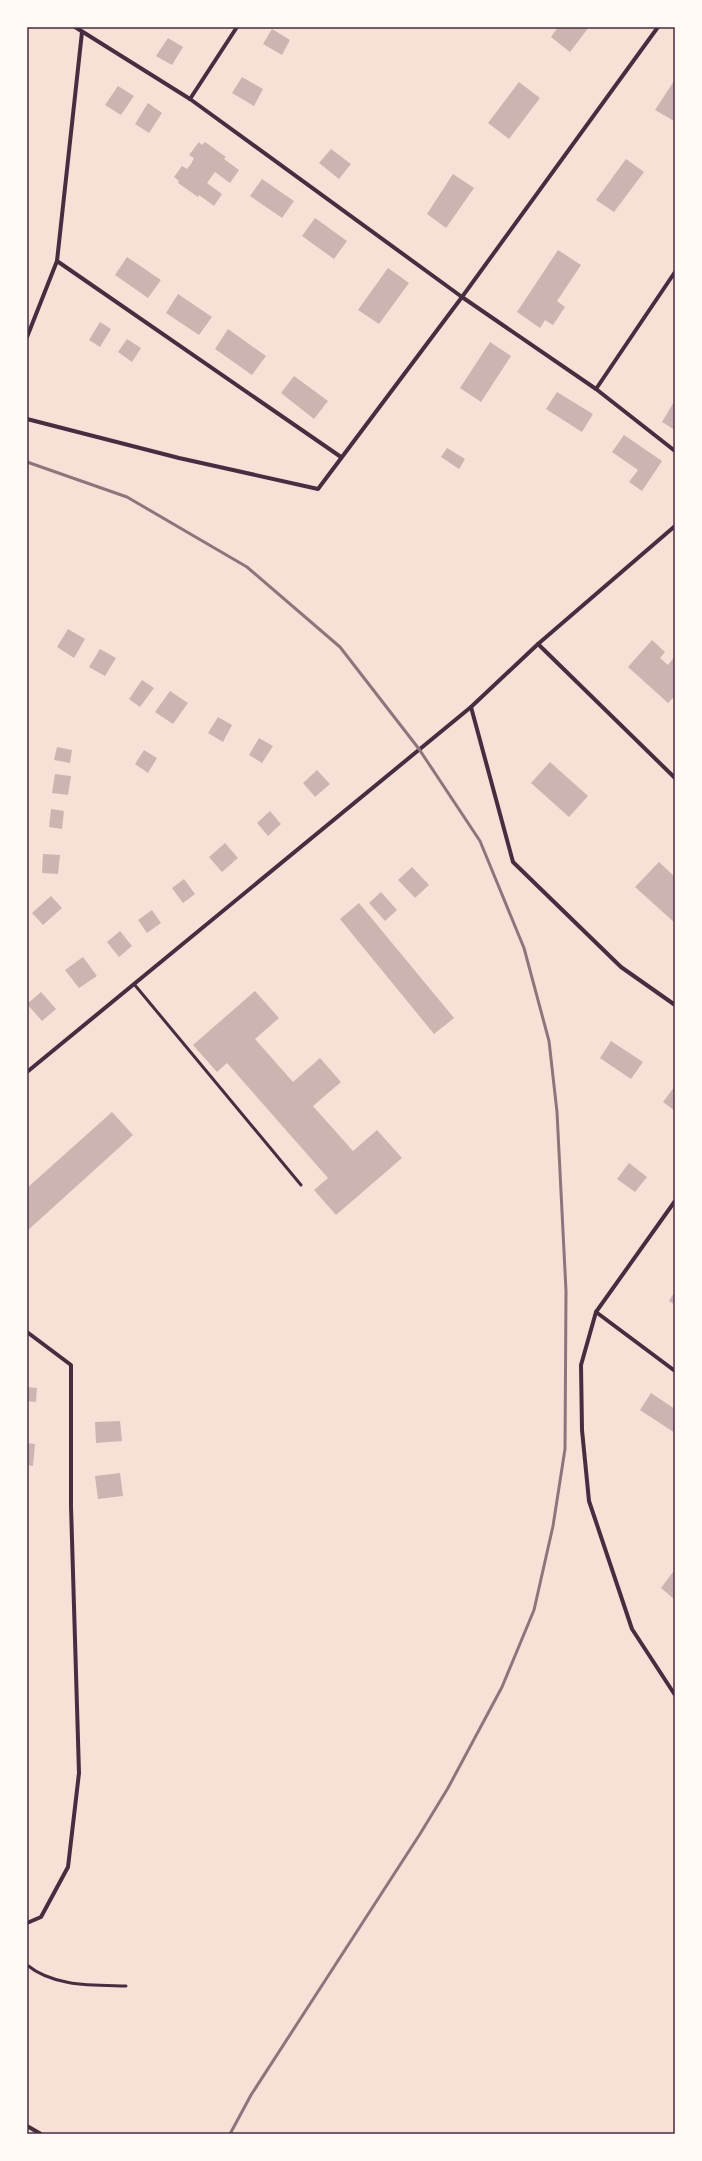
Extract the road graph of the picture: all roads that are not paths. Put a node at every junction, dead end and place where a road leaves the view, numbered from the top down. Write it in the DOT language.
graph roads {
  1 [pos="76,27"];
  2 [pos="237,27"];
  3 [pos="658,27"];
  4 [pos="82,32"];
  5 [pos="190,99"];
  6 [pos="57,261"];
  7 [pos="675,272"];
  8 [pos="462,297"];
  9 [pos="27,337"];
  10 [pos="596,389"];
  11 [pos="27,419"];
  12 [pos="675,451"];
  13 [pos="342,457"];
  14 [pos="675,526"];
  15 [pos="538,644"];
  16 [pos="472,707"];
  17 [pos="675,778"];
  18 [pos="134,984"];
  19 [pos="675,1005"];
  20 [pos="27,1072"];
  21 [pos="300,1185"];
  22 [pos="675,1201"];
  23 [pos="596,1312"];
  24 [pos="27,1332"];
  25 [pos="675,1371"];
  26 [pos="675,1695"];
  27 [pos="27,1923"];
  28 [pos="27,1965"];
  29 [pos="126,1986"];
  30 [pos="27,2126"];
  31 [pos="41,2134"];
  1 -- 4 [label="street"];
  2 -- 5 [label="street"];
  3 -- 8 [label="street"];
  4 -- 5 [label="street"];
  4 -- 6 [label="street"];
  5 -- 8 [label="street"];
  6 -- 9 [label="street"];
  6 -- 13 [label="street"];
  7 -- 10 [label="street"];
  8 -- 10 [label="street"];
  8 -- 13 [label="street"];
  10 -- 12 [label="street"];
  11 -- 13 [label="street"];
  14 -- 15 [label="street"];
  15 -- 16 [label="street"];
  15 -- 17 [label="street"];
  16 -- 18 [label="street"];
  16 -- 19 [label="street"];
  18 -- 20 [label="street"];
  18 -- 21 [label="lane"];
  22 -- 23 [label="street"];
  23 -- 25 [label="street"];
  23 -- 26 [label="street"];
  24 -- 27 [label="street"];
  28 -- 29 [label="lane"];
  30 -- 31 [label="street"];
}
